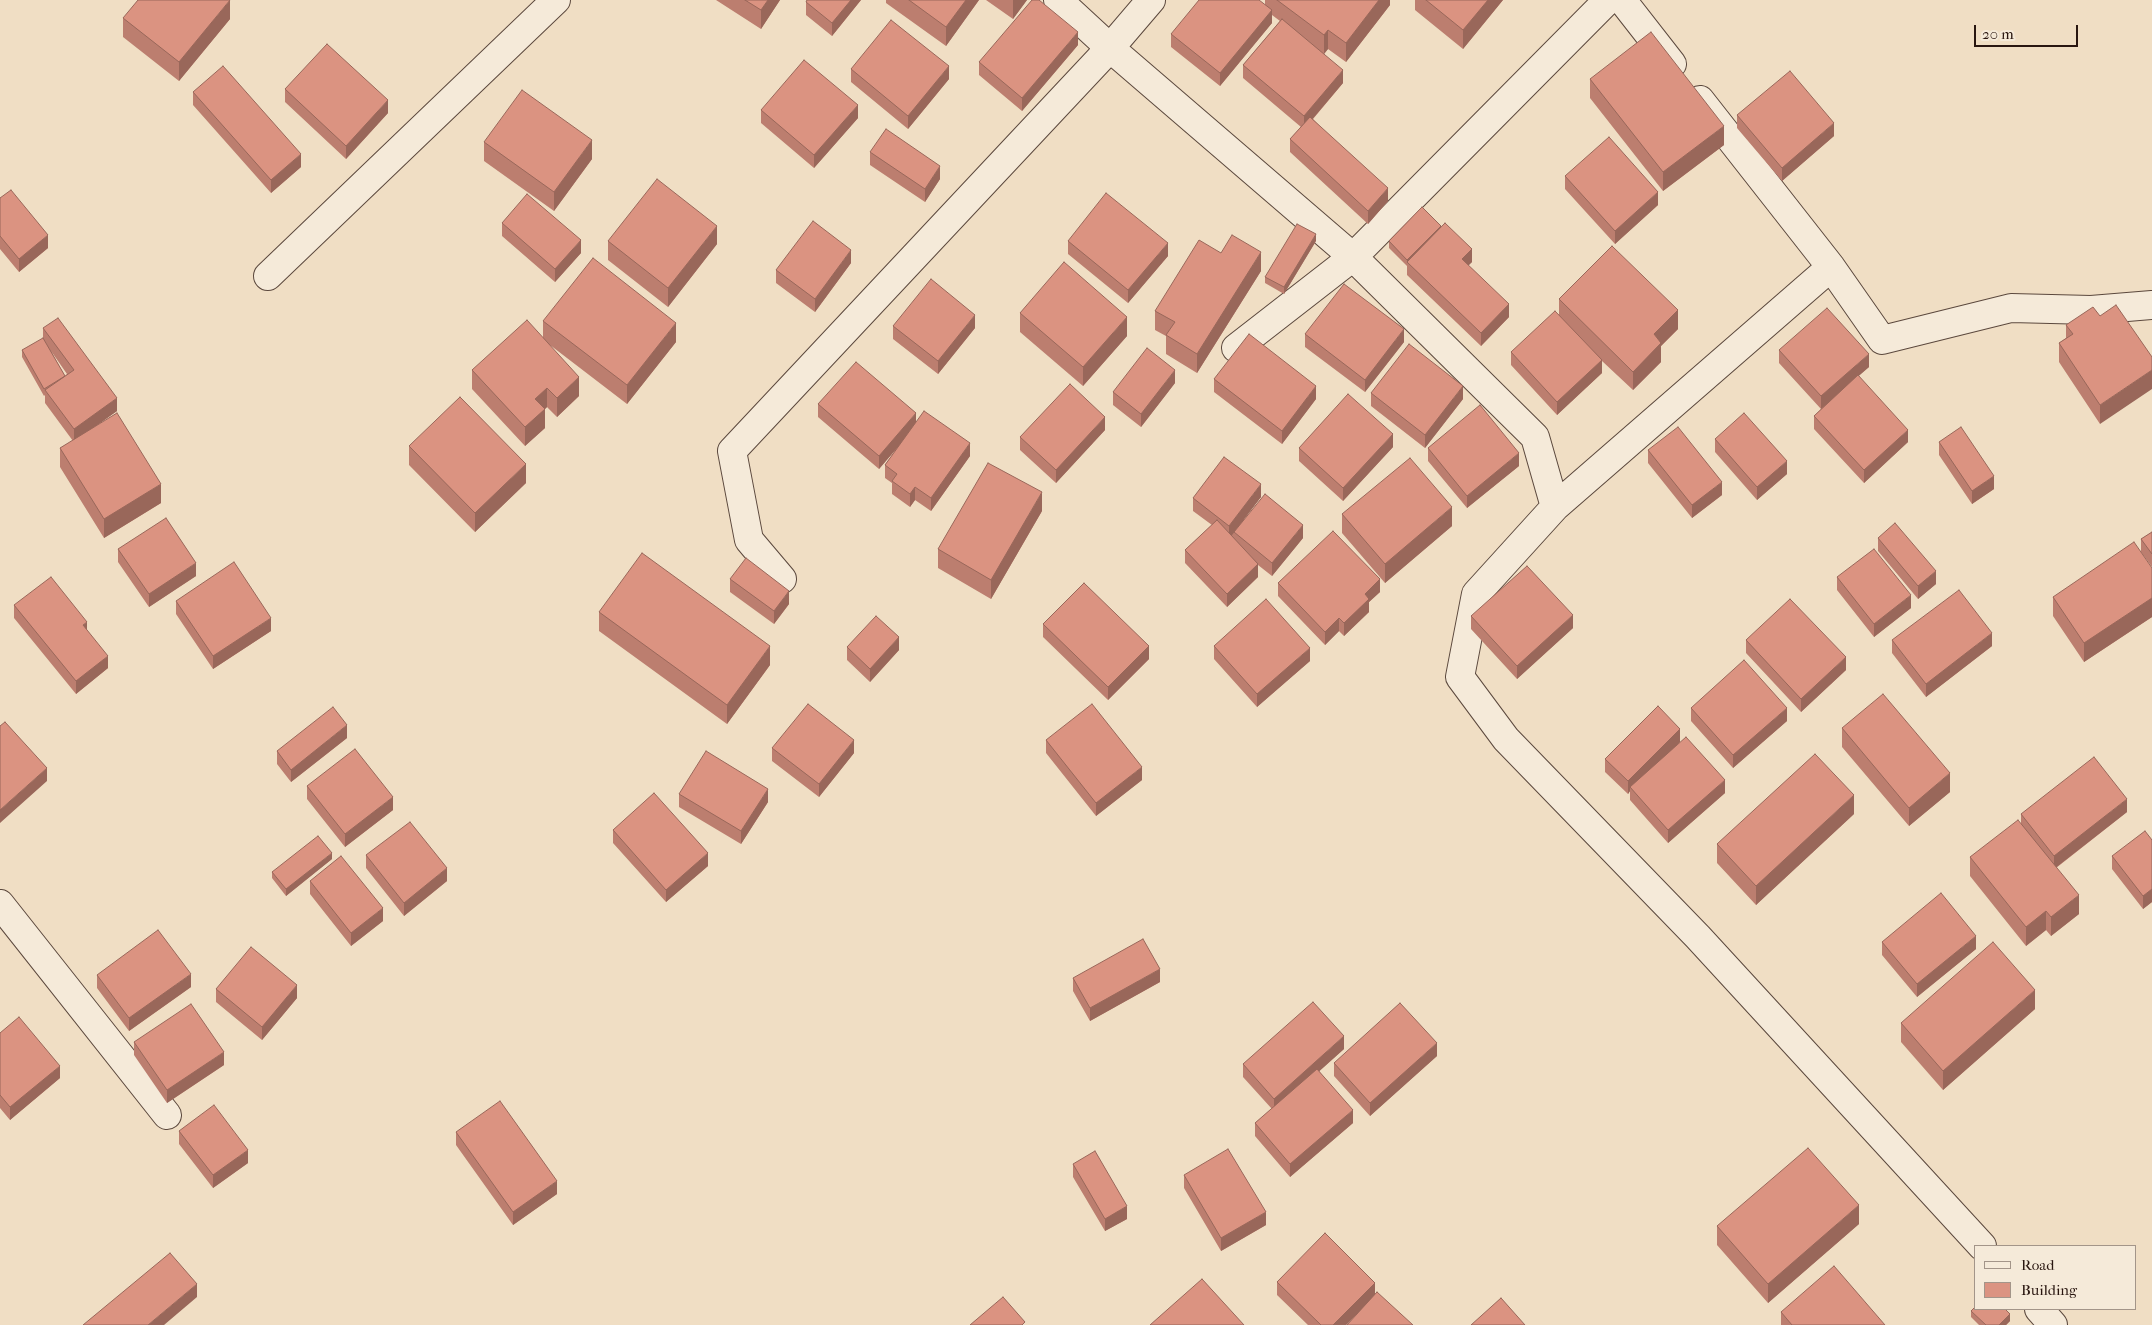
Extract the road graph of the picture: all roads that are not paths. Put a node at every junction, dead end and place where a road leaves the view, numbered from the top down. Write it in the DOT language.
graph roads {
  1 [pos="556,0"];
  2 [pos="1058,0"];
  3 [pos="1151,0"];
  4 [pos="1608,0"];
  5 [pos="1622,0"];
  6 [pos="1110,48"];
  7 [pos="1353,258"];
  8 [pos="1831,267"];
  9 [pos="268,276"];
  10 [pos="2151,308"];
  11 [pos="1236,348"];
  12 [pos="1555,507"];
  13 [pos="782,579"];
  14 [pos="0,904"];
  15 [pos="167,1115"];
  16 [pos="1981,1245"];
  17 [pos="2040,1310"];
  18 [pos="2053,1325"];
  1 -- 9 [label="street"];
  2 -- 6 [label="street"];
  3 -- 6 [label="street"];
  4 -- 7 [label="street"];
  5 -- 8 [label="street"];
  6 -- 7 [label="street"];
  6 -- 13 [label="street"];
  7 -- 11 [label="street"];
  7 -- 12 [label="street"];
  8 -- 10 [label="street"];
  8 -- 12 [label="street"];
  12 -- 16 [label="street"];
  14 -- 15 [label="street"];
  17 -- 18 [label="street"];
}
